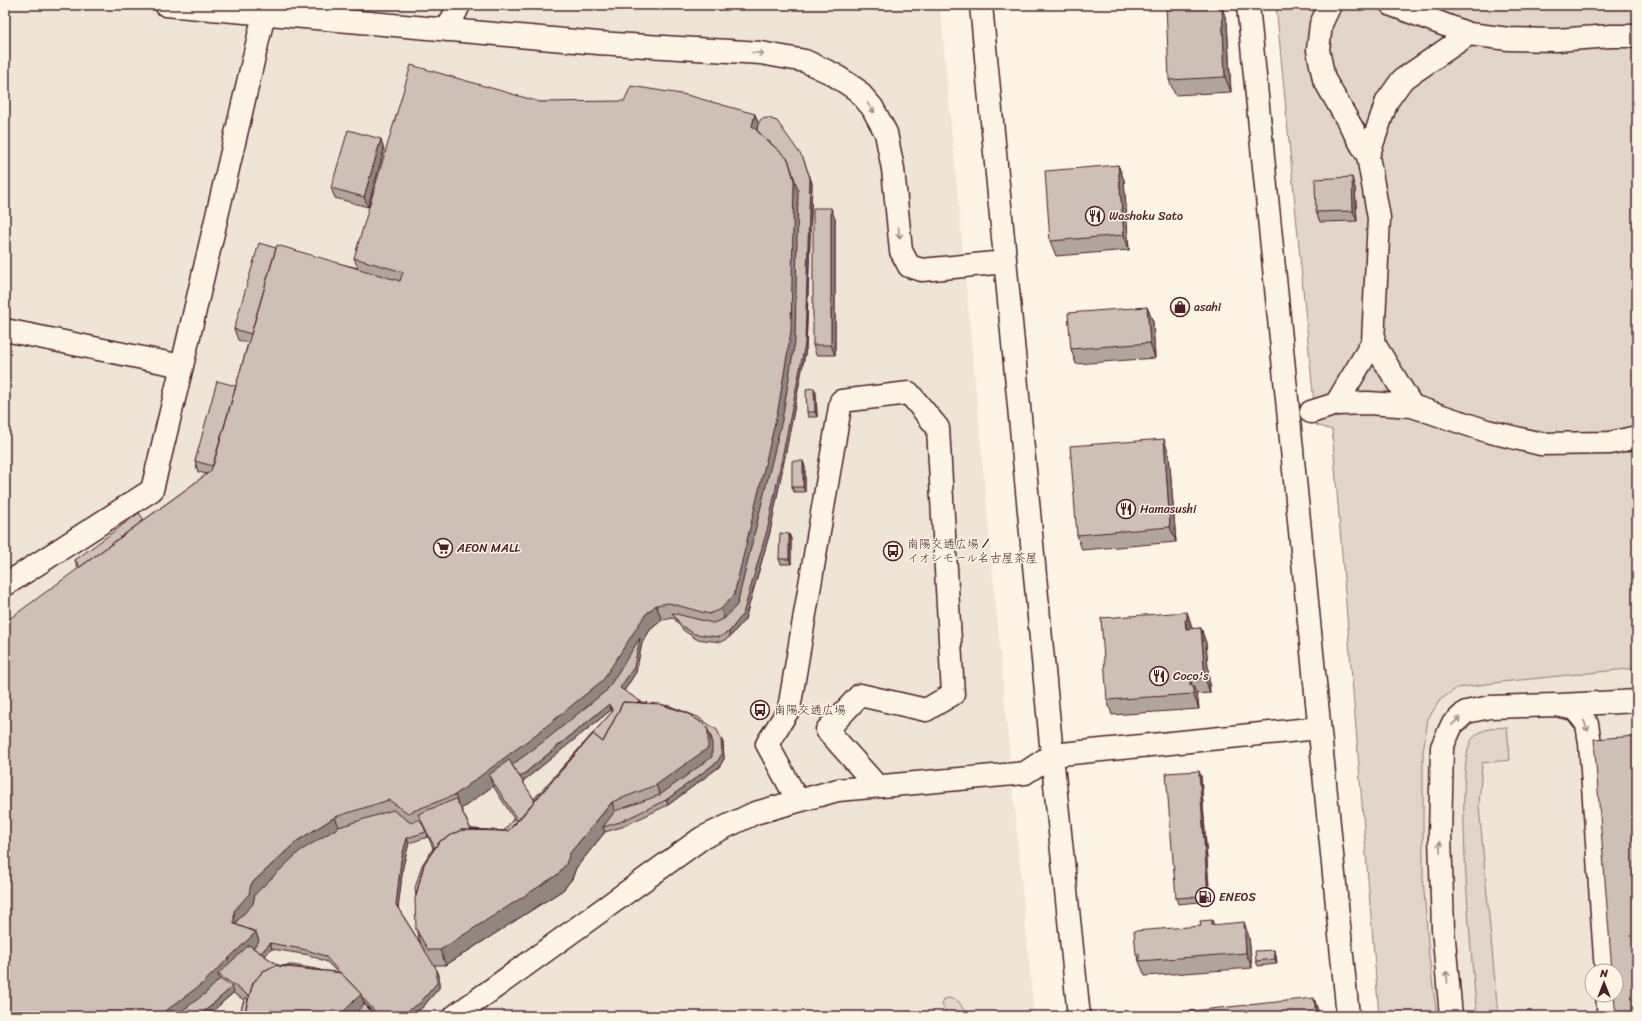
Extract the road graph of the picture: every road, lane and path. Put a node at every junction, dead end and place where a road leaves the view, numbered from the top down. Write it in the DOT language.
graph roads {
  1 [pos="166,5"];
  2 [pos="459,5"];
  3 [pos="981,5"];
  4 [pos="1248,5"];
  5 [pos="1330,5"];
  6 [pos="1392,5"];
  7 [pos="264,14"];
  8 [pos="447,30"];
  9 [pos="1469,34"];
  10 [pos="1637,36"];
  11 [pos="1368,156"];
  12 [pos="1005,262"];
  13 [pos="5,330"];
  14 [pos="1373,342"];
  15 [pos="182,366"];
  16 [pos="1336,404"];
  17 [pos="1412,406"];
  18 [pos="1311,412"];
  19 [pos="1637,437"];
  20 [pos="5,585"];
  21 [pos="1637,701"];
  22 [pos="1556,705"];
  23 [pos="1318,728"];
  24 [pos="1052,755"];
  25 [pos="877,786"];
  26 [pos="798,801"];
  27 [pos="1605,963"];
  28 [pos="1608,1003"];
  29 [pos="456,1016"];
  30 [pos="1079,1016"];
  31 [pos="1348,1016"];
  32 [pos="1451,1016"];
  33 [pos="1609,1016"];
  1 -- 7 [label="street"];
  2 -- 8 [label="street"];
  3 -- 12 [label="street"];
  4 -- 23 [label="street"];
  5 -- 11 [label="street"];
  6 -- 9 [label="street"];
  7 -- 8 [label="street"];
  7 -- 15 [label="street"];
  8 -- 12 [label="street, one-way"];
  9 -- 10 [label="street"];
  9 -- 11 [label="street"];
  11 -- 14 [label="street"];
  12 -- 24 [label="street"];
  13 -- 15 [label="street"];
  14 -- 16 [label="street"];
  14 -- 17 [label="street"];
  15 -- 20 [label="street"];
  16 -- 17 [label="street"];
  16 -- 18 [label="street"];
  17 -- 19 [label="street"];
  21 -- 22 [label="street"];
  22 -- 27 [label="street, one-way"];
  32 -- 22 [label="street, one-way"];
  23 -- 24 [label="street"];
  23 -- 31 [label="street"];
  24 -- 25 [label="street"];
  24 -- 30 [label="street"];
  25 -- 26 [label="street"];
  25 -- 26 [label="street"];
  26 -- 29 [label="street"];
  28 -- 33 [label="street"];
}
